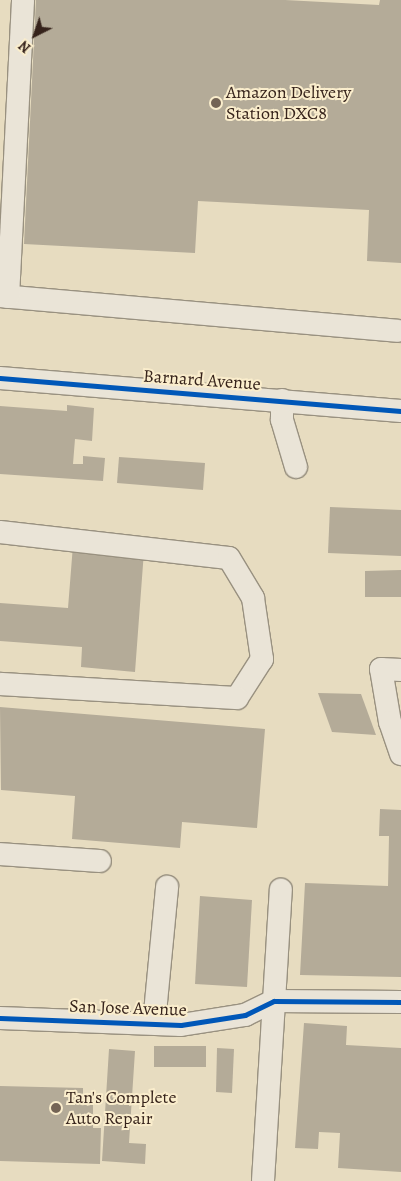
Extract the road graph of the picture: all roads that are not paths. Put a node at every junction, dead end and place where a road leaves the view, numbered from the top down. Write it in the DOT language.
graph roads {
  1 [pos="23,0"];
  2 [pos="4,296"];
  3 [pos="397,331"];
  4 [pos="0,378"];
  5 [pos="282,400"];
  6 [pos="401,411"];
  7 [pos="296,467"];
  8 [pos="0,532"];
  9 [pos="401,670"];
  10 [pos="0,684"];
  11 [pos="401,754"];
  12 [pos="0,854"];
  13 [pos="100,861"];
  14 [pos="166,887"];
  15 [pos="281,890"];
  16 [pos="274,1001"];
  17 [pos="401,1002"];
  18 [pos="0,1018"];
  19 [pos="154,1024"];
  20 [pos="263,1181"];
  1 -- 2 [label="street"];
  2 -- 3 [label="street"];
  4 -- 5 [label="street, Barnard Avenue"];
  5 -- 6 [label="street, Barnard Avenue"];
  5 -- 7 [label="street"];
  8 -- 10 [label="street"];
  9 -- 11 [label="street"];
  12 -- 13 [label="street"];
  14 -- 19 [label="street"];
  15 -- 16 [label="street"];
  16 -- 17 [label="street, San Jose Avenue"];
  16 -- 19 [label="street, San Jose Avenue"];
  16 -- 20 [label="street"];
  18 -- 19 [label="street, San Jose Avenue"];
}
